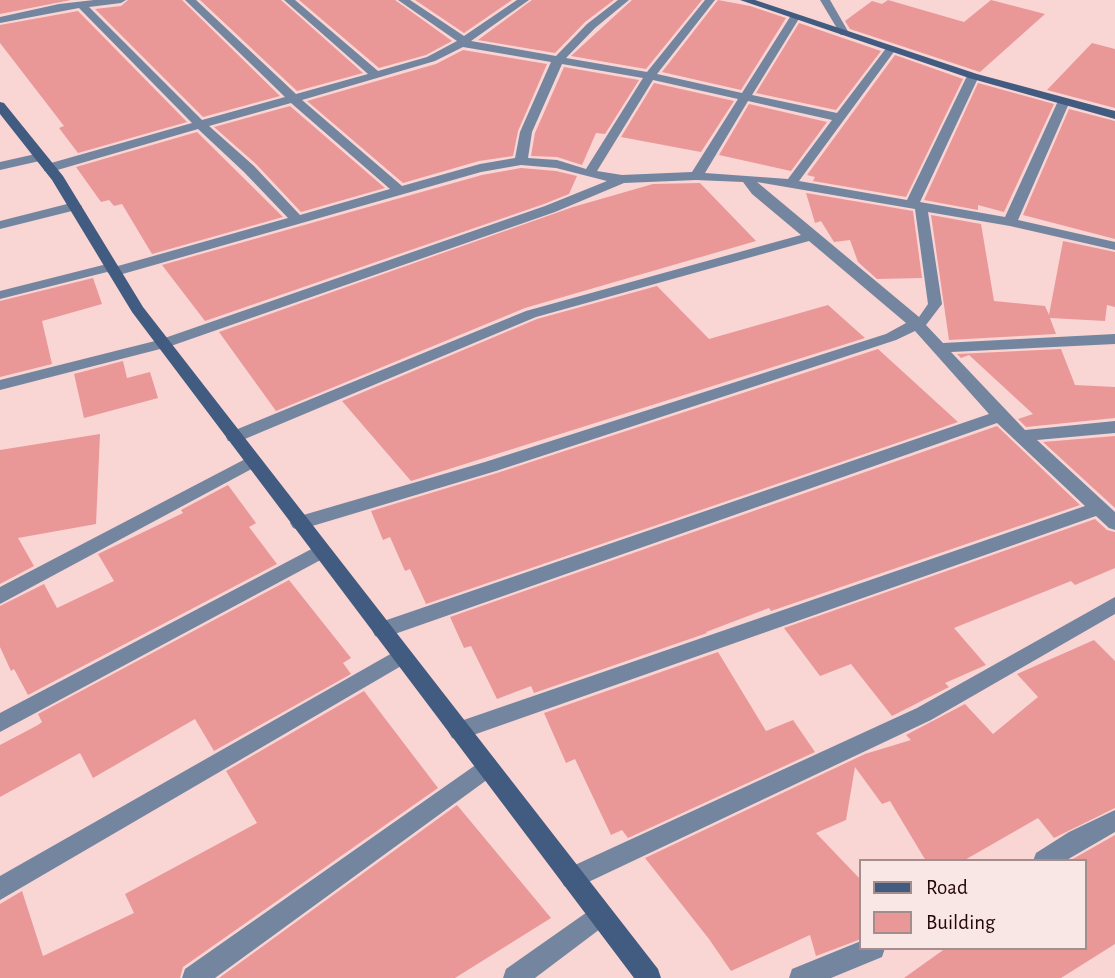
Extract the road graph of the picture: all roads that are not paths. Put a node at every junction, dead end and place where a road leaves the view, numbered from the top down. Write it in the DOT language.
graph roads {
  1 [pos="121,0"];
  2 [pos="190,0"];
  3 [pos="289,0"];
  4 [pos="403,0"];
  5 [pos="524,0"];
  6 [pos="624,0"];
  7 [pos="710,0"];
  8 [pos="745,0"];
  9 [pos="825,0"];
  10 [pos="83,6"];
  11 [pos="795,17"];
  12 [pos="0,20"];
  13 [pos="844,33"];
  14 [pos="462,41"];
  15 [pos="891,49"];
  16 [pos="558,60"];
  17 [pos="376,75"];
  18 [pos="650,76"];
  19 [pos="973,76"];
  20 [pos="745,98"];
  21 [pos="293,99"];
  22 [pos="1064,101"];
  23 [pos="2,112"];
  24 [pos="1115,115"];
  25 [pos="841,118"];
  26 [pos="200,125"];
  27 [pos="522,161"];
  28 [pos="45,162"];
  29 [pos="0,166"];
  30 [pos="589,174"];
  31 [pos="696,176"];
  32 [pos="747,178"];
  33 [pos="622,179"];
  34 [pos="791,183"];
  35 [pos="400,191"];
  36 [pos="75,206"];
  37 [pos="916,206"];
  38 [pos="298,221"];
  39 [pos="1010,222"];
  40 [pos="0,225"];
  41 [pos="813,236"];
  42 [pos="1115,246"];
  43 [pos="113,269"];
  44 [pos="0,295"];
  45 [pos="917,324"];
  46 [pos="1115,339"];
  47 [pos="163,344"];
  48 [pos="940,348"];
  49 [pos="0,386"];
  50 [pos="1000,416"];
  51 [pos="1115,427"];
  52 [pos="1021,436"];
  53 [pos="234,437"];
  54 [pos="253,461"];
  55 [pos="1099,508"];
  56 [pos="299,523"];
  57 [pos="1115,523"];
  58 [pos="321,551"];
  59 [pos="0,596"];
  60 [pos="1115,605"];
  61 [pos="382,630"];
  62 [pos="401,656"];
  63 [pos="0,723"];
  64 [pos="459,731"];
  65 [pos="487,767"];
  66 [pos="1115,821"];
  67 [pos="1047,859"];
  68 [pos="572,878"];
  69 [pos="0,889"];
  70 [pos="600,915"];
  71 [pos="868,950"];
  72 [pos="194,978"];
  73 [pos="515,978"];
  74 [pos="649,978"];
  75 [pos="801,978"];
  1 -- 10 [label="street"];
  2 -- 21 [label="street"];
  3 -- 17 [label="street"];
  4 -- 14 [label="street"];
  5 -- 14 [label="street"];
  6 -- 16 [label="street"];
  7 -- 18 [label="street"];
  8 -- 11 [label="street"];
  9 -- 13 [label="lane"];
  10 -- 12 [label="street"];
  10 -- 26 [label="street"];
  11 -- 13 [label="street"];
  11 -- 20 [label="street"];
  13 -- 15 [label="street"];
  14 -- 16 [label="street"];
  14 -- 17 [label="street"];
  15 -- 19 [label="street"];
  15 -- 25 [label="street"];
  16 -- 18 [label="street"];
  16 -- 27 [label="street"];
  17 -- 21 [label="street"];
  18 -- 20 [label="street"];
  18 -- 30 [label="street"];
  19 -- 22 [label="street"];
  19 -- 37 [label="street"];
  20 -- 25 [label="street"];
  20 -- 31 [label="street"];
  21 -- 26 [label="street"];
  21 -- 35 [label="street"];
  22 -- 24 [label="street"];
  22 -- 39 [label="street"];
  23 -- 28 [label="street"];
  25 -- 34 [label="street"];
  26 -- 28 [label="street"];
  26 -- 38 [label="street"];
  27 -- 30 [label="street"];
  27 -- 35 [label="street"];
  28 -- 29 [label="street"];
  28 -- 36 [label="street"];
  30 -- 33 [label="street"];
  31 -- 32 [label="street"];
  31 -- 33 [label="street"];
  32 -- 34 [label="street"];
  32 -- 41 [label="street"];
  33 -- 47 [label="street"];
  34 -- 37 [label="street"];
  35 -- 38 [label="street"];
  36 -- 40 [label="street"];
  36 -- 43 [label="street"];
  37 -- 39 [label="street"];
  37 -- 45 [label="street"];
  38 -- 43 [label="street"];
  39 -- 42 [label="street"];
  41 -- 45 [label="street"];
  41 -- 53 [label="street"];
  43 -- 44 [label="street"];
  43 -- 47 [label="street"];
  45 -- 48 [label="street"];
  45 -- 56 [label="street"];
  46 -- 48 [label="street"];
  47 -- 49 [label="street"];
  47 -- 53 [label="street"];
  48 -- 50 [label="street"];
  50 -- 52 [label="street"];
  50 -- 61 [label="street"];
  51 -- 52 [label="street"];
  52 -- 55 [label="street"];
  53 -- 54 [label="street"];
  54 -- 56 [label="street"];
  54 -- 59 [label="street"];
  55 -- 57 [label="street"];
  55 -- 64 [label="street"];
  56 -- 58 [label="street"];
  58 -- 61 [label="street"];
  58 -- 63 [label="street"];
  60 -- 68 [label="street"];
  61 -- 62 [label="street"];
  62 -- 64 [label="street"];
  62 -- 69 [label="street"];
  64 -- 65 [label="street"];
  65 -- 68 [label="street"];
  65 -- 72 [label="street"];
  66 -- 67 [label="street"];
  68 -- 70 [label="street"];
  70 -- 73 [label="street"];
  70 -- 74 [label="street"];
  71 -- 75 [label="street"];
}
